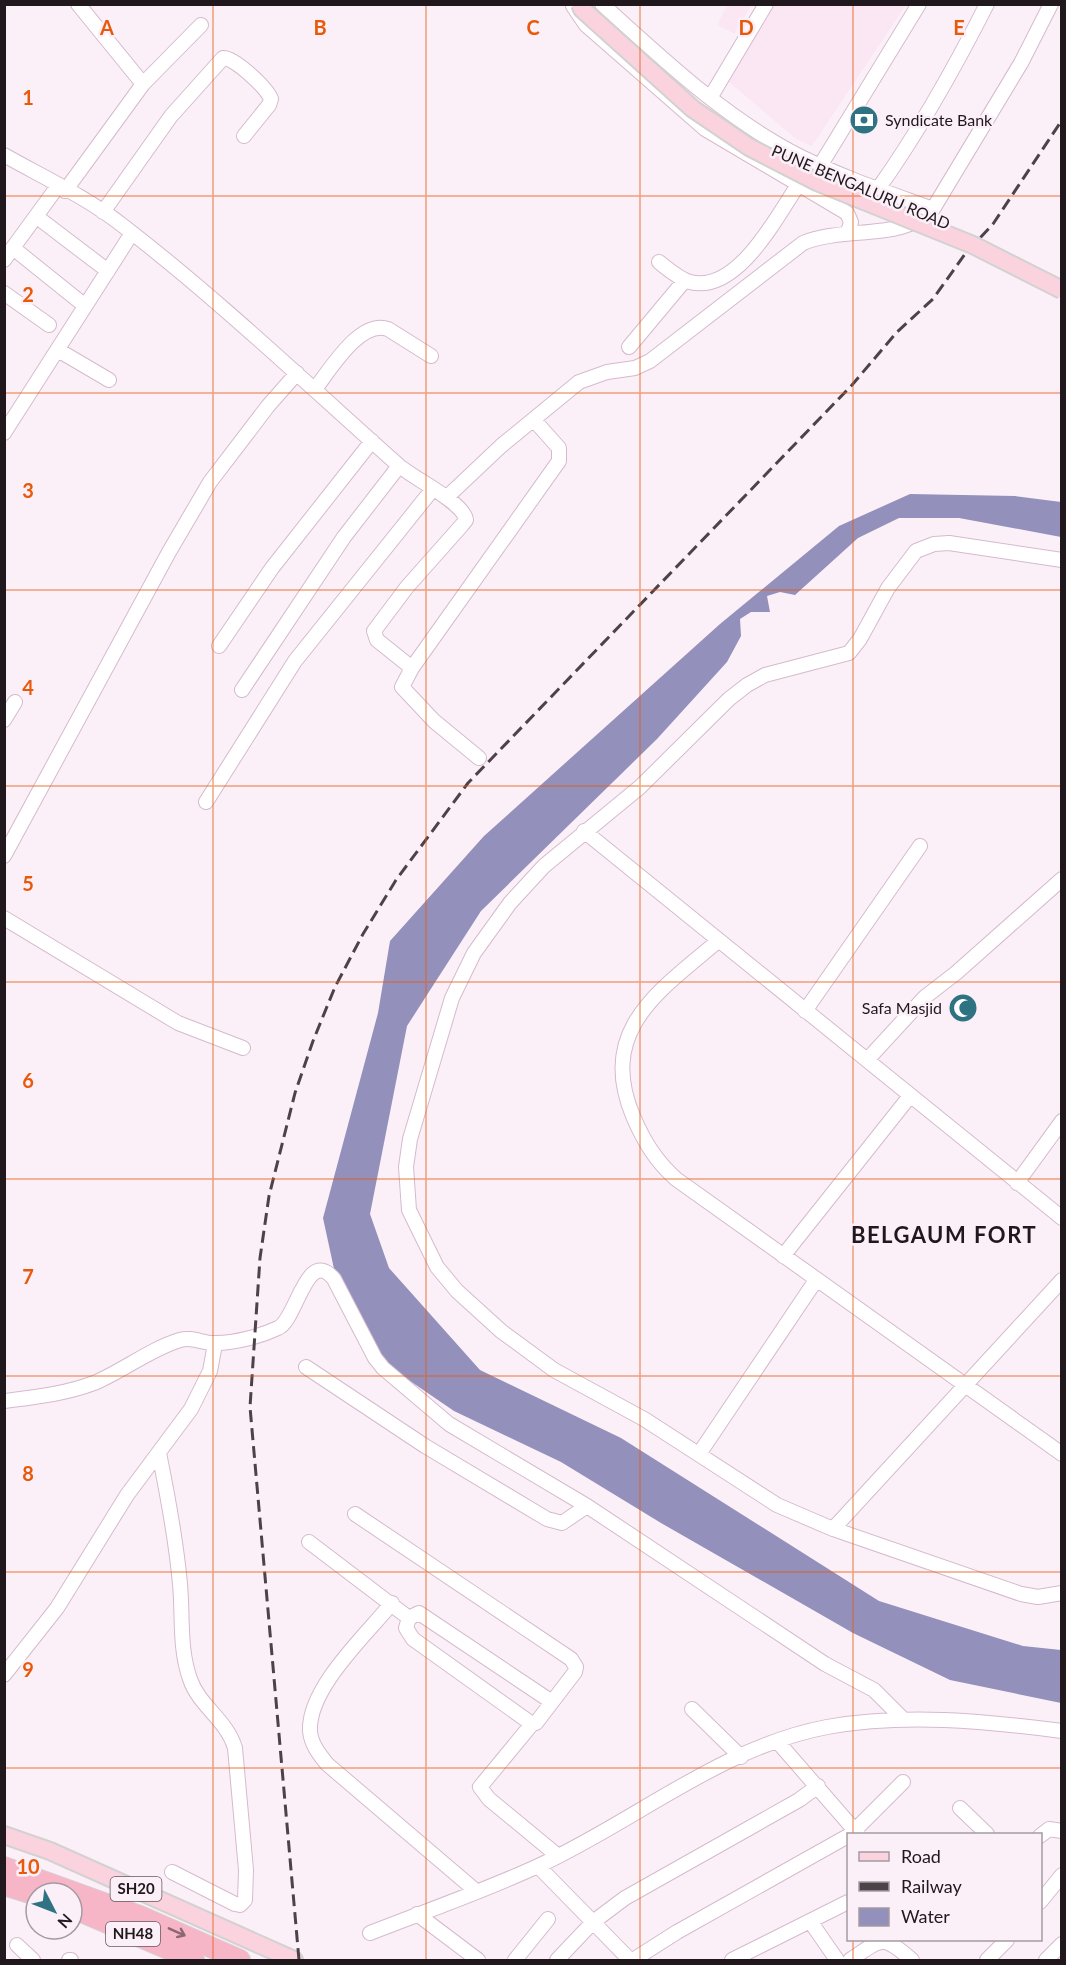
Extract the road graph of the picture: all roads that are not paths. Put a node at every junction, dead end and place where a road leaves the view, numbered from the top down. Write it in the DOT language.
graph roads {
  1 [pos="78,4"];
  2 [pos="573,4"];
  3 [pos="580,4"];
  4 [pos="591,4"];
  5 [pos="602,4"];
  6 [pos="766,4"];
  7 [pos="919,4"];
  8 [pos="987,4"];
  9 [pos="1052,4"];
  10 [pos="201,25"];
  11 [pos="144,84"];
  12 [pos="710,98"];
  13 [pos="244,136"];
  14 [pos="4,155"];
  15 [pos="820,166"];
  16 [pos="798,185"];
  17 [pos="61,188"];
  18 [pos="878,189"];
  19 [pos="933,209"];
  20 [pos="103,212"];
  21 [pos="37,217"];
  22 [pos="848,232"];
  23 [pos="132,233"];
  24 [pos="13,248"];
  25 [pos="4,260"];
  26 [pos="658,262"];
  27 [pos="108,271"];
  28 [pos="1062,279"];
  29 [pos="686,280"];
  30 [pos="1062,290"];
  31 [pos="4,293"];
  32 [pos="84,305"];
  33 [pos="48,325"];
  34 [pos="629,347"];
  35 [pos="58,350"];
  36 [pos="431,356"];
  37 [pos="297,373"];
  38 [pos="109,380"];
  39 [pos="315,389"];
  40 [pos="534,420"];
  41 [pos="4,433"];
  42 [pos="372,441"];
  43 [pos="399,466"];
  44 [pos="432,490"];
  45 [pos="447,497"];
  46 [pos="1062,560"];
  47 [pos="219,646"];
  48 [pos="412,668"];
  49 [pos="242,690"];
  50 [pos="15,702"];
  51 [pos="4,720"];
  52 [pos="479,758"];
  53 [pos="206,802"];
  54 [pos="584,831"];
  55 [pos="920,846"];
  56 [pos="4,856"];
  57 [pos="1062,879"];
  58 [pos="4,918"];
  59 [pos="718,941"];
  60 [pos="805,1011"];
  61 [pos="243,1048"];
  62 [pos="867,1060"];
  63 [pos="910,1096"];
  64 [pos="1062,1121"];
  65 [pos="1017,1183"];
  66 [pos="1062,1218"];
  67 [pos="783,1256"];
  68 [pos="816,1280"];
  69 [pos="1062,1280"];
  70 [pos="214,1344"];
  71 [pos="306,1367"];
  72 [pos="965,1386"];
  73 [pos="4,1401"];
  74 [pos="159,1453"];
  75 [pos="699,1454"];
  76 [pos="1062,1454"];
  77 [pos="587,1506"];
  78 [pos="355,1514"];
  79 [pos="833,1529"];
  80 [pos="309,1542"];
  81 [pos="1062,1593"];
  82 [pos="392,1603"];
  83 [pos="409,1618"];
  84 [pos="5,1673"];
  85 [pos="552,1702"];
  86 [pos="692,1709"];
  87 [pos="902,1718"];
  88 [pos="532,1724"];
  89 [pos="1062,1731"];
  90 [pos="777,1741"];
  91 [pos="741,1757"];
  92 [pos="903,1782"];
  93 [pos="818,1786"];
  94 [pos="960,1808"];
  95 [pos="1062,1831"];
  96 [pos="853,1833"];
  97 [pos="855,1833"];
  98 [pos="986,1833"];
  99 [pos="4,1835"];
  100 [pos="1042,1835"];
  101 [pos="847,1838"];
  102 [pos="558,1856"];
  103 [pos="538,1866"];
  104 [pos="4,1867"];
  105 [pos="172,1872"];
  106 [pos="1062,1875"];
  107 [pos="4,1885"];
  108 [pos="24,1891"];
  109 [pos="476,1891"];
  110 [pos="1042,1901"];
  111 [pos="847,1903"];
  112 [pos="84,1913"];
  113 [pos="417,1914"];
  114 [pos="548,1919"];
  115 [pos="593,1922"];
  116 [pos="810,1922"];
  117 [pos="370,1933"];
  118 [pos="1006,1941"];
  119 [pos="1062,1944"];
  120 [pos="17,1945"];
  121 [pos="471,1958"];
  122 [pos="33,1960"];
  123 [pos="194,1960"];
  124 [pos="240,1960"];
  125 [pos="294,1960"];
  126 [pos="515,1960"];
  127 [pos="557,1960"];
  128 [pos="628,1960"];
  129 [pos="732,1960"];
  130 [pos="837,1960"];
  131 [pos="850,1960"];
  132 [pos="912,1960"];
  133 [pos="987,1960"];
  134 [pos="1046,1960"];
  1 -- 11 [label="street"];
  2 -- 16 [label="street"];
  3 -- 30 [label="main road, bridge"];
  4 -- 28 [label="main road, PUNE BENGALURU ROAD"];
  5 -- 12 [label="street"];
  6 -- 12 [label="street"];
  7 -- 15 [label="street"];
  8 -- 18 [label="street"];
  9 -- 19 [label="street"];
  10 -- 11 [label="street"];
  11 -- 17 [label="street"];
  12 -- 15 [label="street"];
  13 -- 20 [label="street"];
  14 -- 17 [label="street"];
  15 -- 18 [label="street"];
  16 -- 22 [label="street"];
  16 -- 29 [label="street"];
  17 -- 20 [label="street"];
  17 -- 21 [label="street"];
  18 -- 19 [label="street"];
  19 -- 22 [label="street"];
  20 -- 23 [label="street"];
  21 -- 24 [label="street"];
  21 -- 27 [label="street"];
  22 -- 40 [label="street"];
  23 -- 27 [label="street"];
  23 -- 37 [label="street"];
  24 -- 25 [label="street"];
  24 -- 32 [label="street"];
  26 -- 29 [label="street"];
  27 -- 32 [label="street"];
  29 -- 34 [label="street"];
  31 -- 33 [label="street"];
  32 -- 35 [label="street"];
  35 -- 38 [label="street"];
  35 -- 41 [label="street"];
  36 -- 39 [label="street"];
  37 -- 39 [label="street"];
  37 -- 56 [label="street"];
  39 -- 42 [label="street"];
  40 -- 45 [label="street"];
  40 -- 48 [label="street"];
  42 -- 43 [label="street"];
  42 -- 47 [label="street"];
  43 -- 44 [label="street"];
  43 -- 49 [label="street"];
  44 -- 45 [label="street"];
  44 -- 53 [label="street"];
  45 -- 48 [label="street"];
  46 -- 54 [label="street"];
  48 -- 52 [label="street"];
  50 -- 51 [label="street"];
  54 -- 59 [label="street"];
  54 -- 75 [label="street"];
  55 -- 60 [label="street"];
  57 -- 62 [label="street"];
  58 -- 61 [label="street"];
  59 -- 60 [label="street"];
  59 -- 67 [label="street"];
  60 -- 62 [label="street"];
  62 -- 63 [label="street"];
  63 -- 65 [label="street"];
  63 -- 67 [label="street"];
  64 -- 65 [label="street"];
  65 -- 66 [label="street"];
  67 -- 68 [label="street"];
  68 -- 72 [label="street"];
  68 -- 75 [label="street"];
  69 -- 72 [label="street"];
  70 -- 73 [label="street"];
  70 -- 74 [label="street"];
  70 -- 77 [label="street"];
  71 -- 77 [label="street"];
  72 -- 76 [label="street"];
  72 -- 79 [label="street"];
  74 -- 84 [label="street"];
  74 -- 105 [label="street"];
  75 -- 79 [label="street"];
  77 -- 87 [label="street"];
  78 -- 85 [label="street"];
  79 -- 81 [label="street"];
  80 -- 82 [label="street"];
  82 -- 83 [label="street"];
  82 -- 109 [label="street"];
  83 -- 85 [label="street"];
  83 -- 88 [label="street"];
  85 -- 88 [label="street"];
  86 -- 91 [label="street"];
  87 -- 89 [label="street"];
  87 -- 90 [label="street"];
  88 -- 102 [label="street"];
  90 -- 91 [label="street"];
  90 -- 93 [label="street"];
  91 -- 102 [label="street"];
  92 -- 97 [label="street"];
  93 -- 96 [label="street"];
  93 -- 115 [label="street"];
  94 -- 98 [label="street"];
  95 -- 100 [label="street"];
  99 -- 125 [label="main road, SH20"];
  101 -- 128 [label="street"];
  102 -- 103 [label="street"];
  103 -- 109 [label="street"];
  103 -- 115 [label="street"];
  104 -- 124 [label="highway, NH48, one-way"];
  106 -- 110 [label="street"];
  107 -- 108 [label="highway"];
  109 -- 113 [label="street"];
  111 -- 116 [label="street"];
  112 -- 123 [label="highway, NH48"];
  113 -- 117 [label="street"];
  113 -- 121 [label="street"];
  114 -- 126 [label="street"];
  115 -- 127 [label="street"];
  115 -- 128 [label="street"];
  116 -- 129 [label="street"];
  116 -- 130 [label="street"];
  118 -- 133 [label="street"];
  119 -- 134 [label="street"];
  120 -- 122 [label="street"];
  131 -- 132 [label="street"];
}
